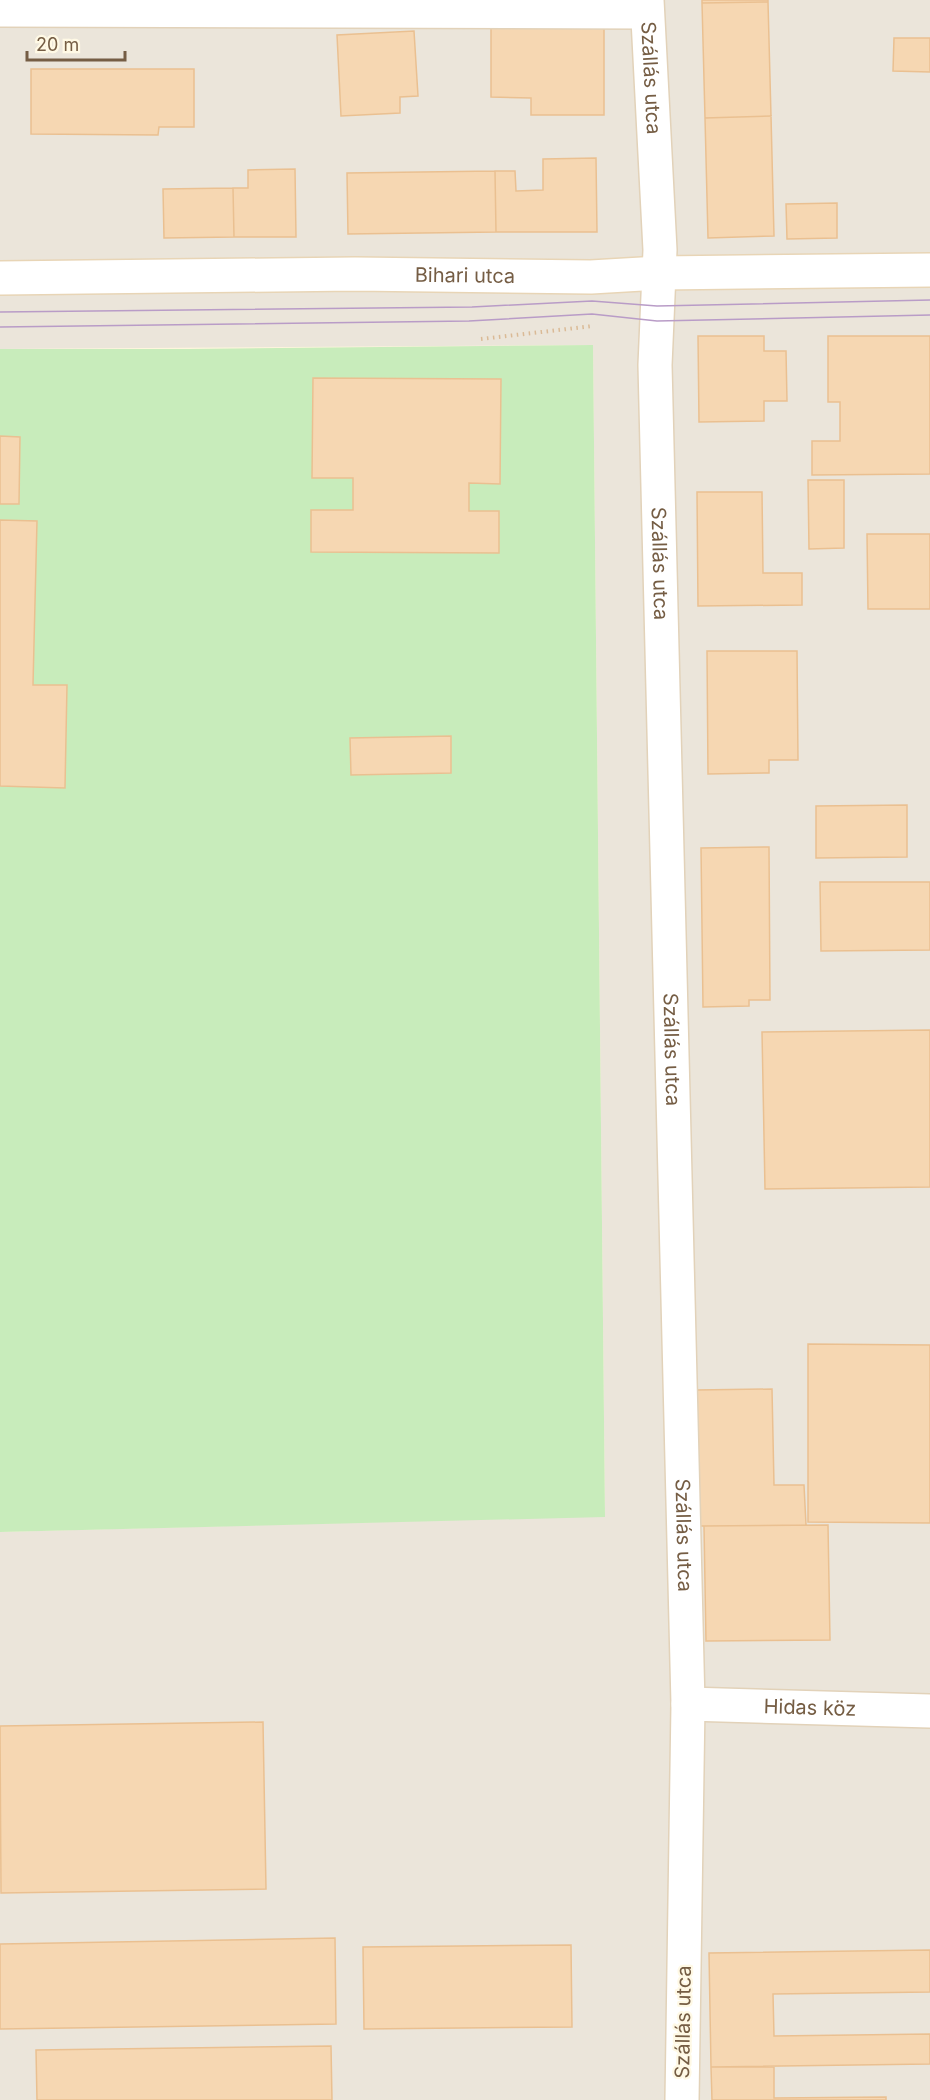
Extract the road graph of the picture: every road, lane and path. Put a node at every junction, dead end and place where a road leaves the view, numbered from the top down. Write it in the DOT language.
graph roads {
  1 [pos="646,6"];
  2 [pos="0,10"];
  3 [pos="930,270"];
  4 [pos="659,273"];
  5 [pos="0,278"];
  6 [pos="593,327"];
  7 [pos="481,339"];
  8 [pos="688,1704"];
  9 [pos="930,1712"];
  10 [pos="682,2100"];
  1 -- 2 [label="street"];
  1 -- 4 [label="street, Szállás utca"];
  3 -- 4 [label="street, Bihari utca"];
  4 -- 5 [label="street, Bihari utca"];
  4 -- 8 [label="street, Szállás utca"];
  6 -- 7 [label="path"];
  8 -- 9 [label="street, Hidas köz"];
  8 -- 10 [label="street, Szállás utca"];
}
